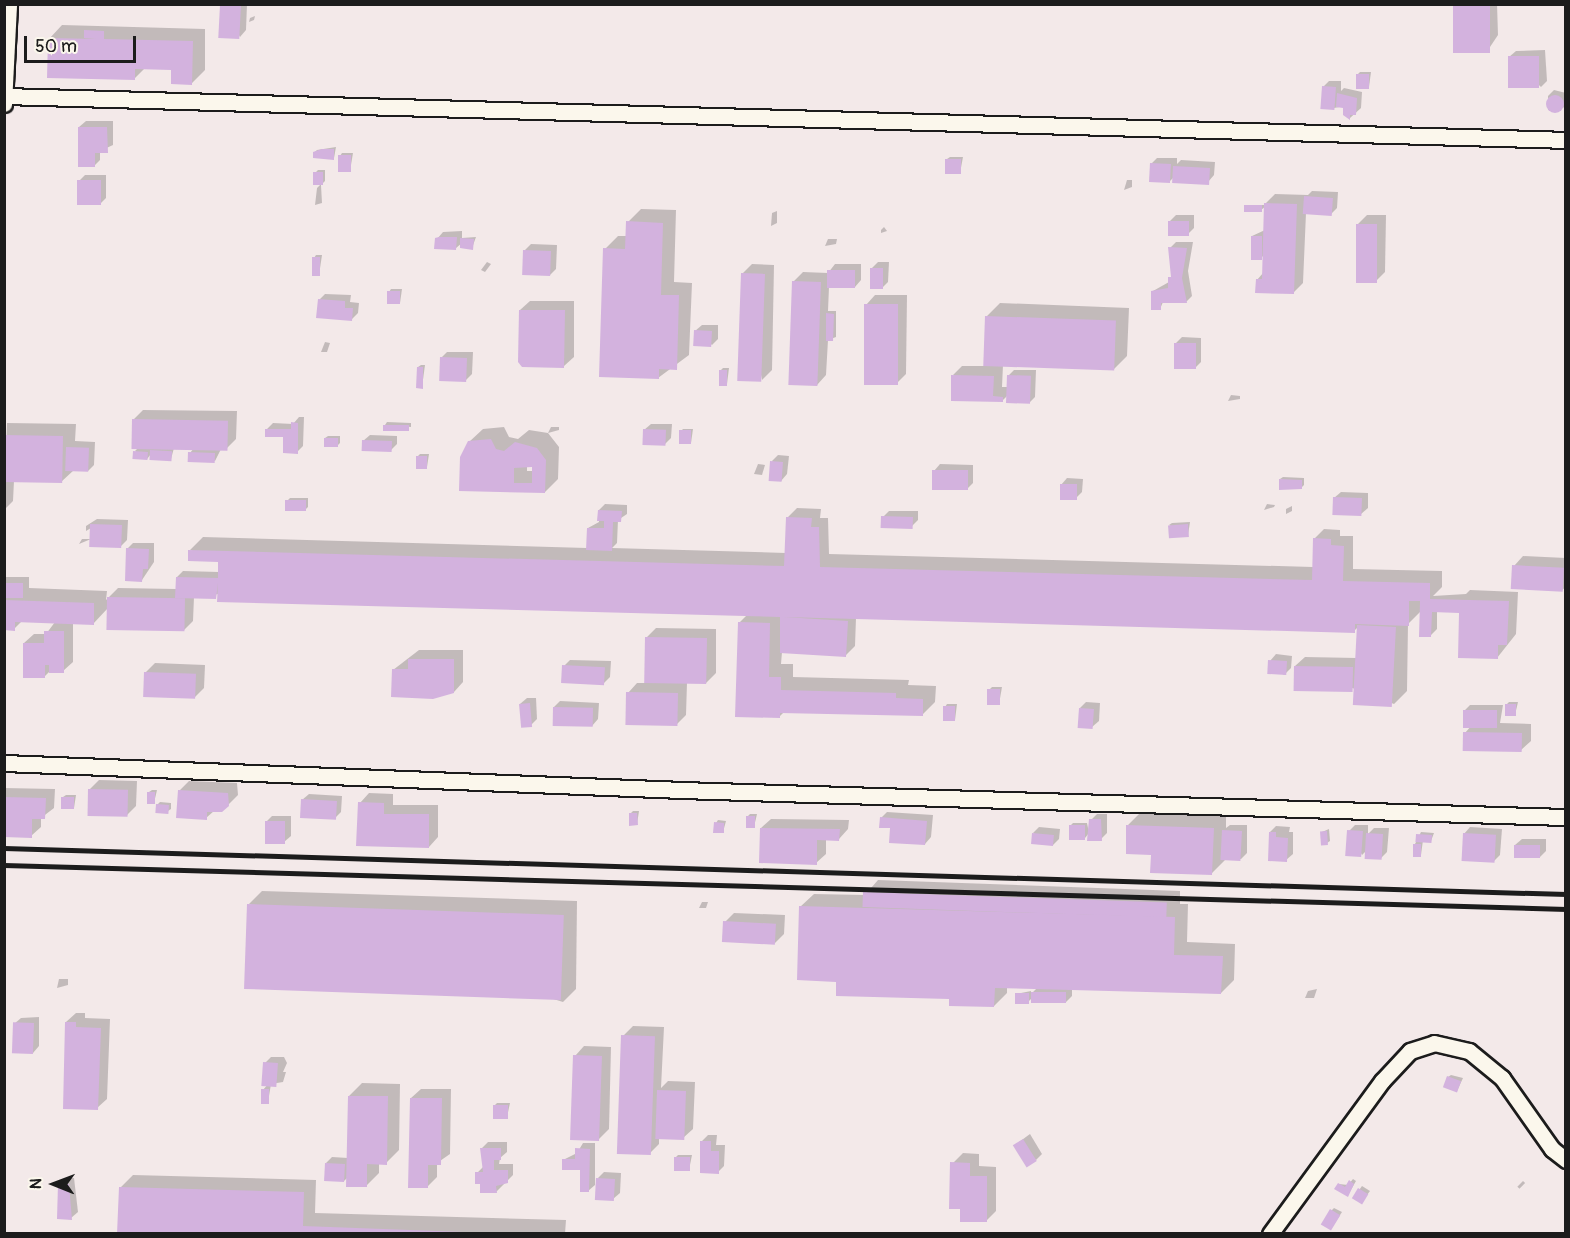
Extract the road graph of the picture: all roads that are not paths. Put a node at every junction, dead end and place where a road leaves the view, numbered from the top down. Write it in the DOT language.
graph roads {
  1 [pos="9,4"];
  2 [pos="5,96"];
  3 [pos="4,104"];
  4 [pos="1566,140"];
  5 [pos="4,763"];
  6 [pos="1566,817"];
  7 [pos="1566,1160"];
  8 [pos="1270,1233"];
  1 -- 2 [label="lane"];
  2 -- 3 [label="lane"];
  2 -- 4 [label="lane"];
  5 -- 6 [label="lane"];
  7 -- 8 [label="lane"];
}
